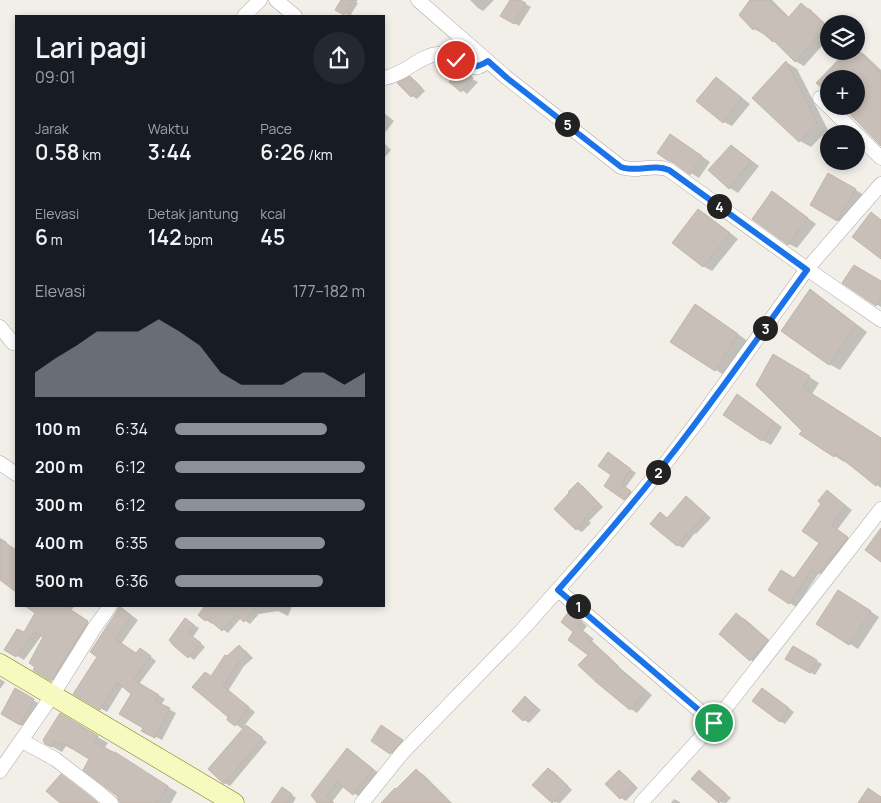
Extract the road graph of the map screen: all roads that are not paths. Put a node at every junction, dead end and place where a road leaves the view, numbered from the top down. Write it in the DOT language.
graph roads {
  1 [pos="260,0"];
  2 [pos="276,0"];
  3 [pos="418,0"];
  4 [pos="245,15"];
  5 [pos="294,15"];
  6 [pos="488,61"];
  7 [pos="385,78"];
  8 [pos="837,115"];
  9 [pos="881,158"];
  10 [pos="881,184"];
  11 [pos="807,270"];
  12 [pos="881,320"];
  13 [pos="0,327"];
  14 [pos="14,342"];
  15 [pos="0,350"];
  16 [pos="0,462"];
  17 [pos="15,473"];
  18 [pos="881,509"];
  19 [pos="558,590"];
  20 [pos="109,607"];
  21 [pos="0,664"];
  22 [pos="52,696"];
  23 [pos="714,723"];
  24 [pos="22,741"];
  25 [pos="0,771"];
  26 [pos="111,803"];
  27 [pos="234,803"];
  28 [pos="362,803"];
  29 [pos="641,803"];
  1 -- 4 [label="street"];
  2 -- 5 [label="street"];
  3 -- 6 [label="street"];
  6 -- 7 [label="street"];
  6 -- 11 [label="street"];
  8 -- 9 [label="street"];
  10 -- 11 [label="street"];
  11 -- 12 [label="street"];
  11 -- 19 [label="street"];
  13 -- 14 [label="street"];
  14 -- 15 [label="street"];
  16 -- 17 [label="street"];
  18 -- 23 [label="street"];
  19 -- 23 [label="street"];
  19 -- 28 [label="street"];
  20 -- 22 [label="street"];
  21 -- 22 [label="main road"];
  22 -- 24 [label="street"];
  22 -- 27 [label="main road"];
  23 -- 29 [label="street"];
  24 -- 25 [label="street"];
  24 -- 26 [label="street"];
}
